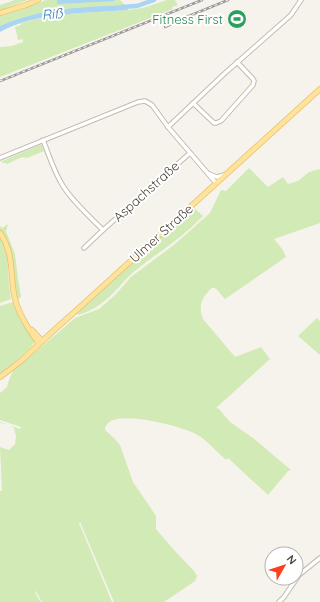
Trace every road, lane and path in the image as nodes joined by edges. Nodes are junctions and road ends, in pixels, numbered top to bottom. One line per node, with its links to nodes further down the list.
1 (38, 0): 3 (main road)
2 (300, 1): 4 (street)
3 (0, 13)
4 (237, 62): 6 (street); 6 (street)
5 (320, 89): 12 (main road, Ulmer Straße)
6 (193, 103): 7 (street)
7 (168, 127): 8 (street); 9 (street)
8 (43, 140): 10 (street); 14 (street, Aspachstraße)
9 (190, 153): 11 (street); 14 (street, Aspachstraße)
10 (0, 158)
11 (208, 174): 12 (street); 13 (street)
12 (225, 174): 13 (main road, Ulmer Straße)
13 (216, 183): 19 (main road, Ulmer Straße)
14 (103, 230): 16 (street, Aspachstraße)
15 (0, 233): 17 (main road)
16 (84, 248)
17 (28, 327): 18 (main road); 20 (main road)
18 (35, 332): 19 (main road); 20 (main road)
19 (52, 332): 20 (main road, Ulmer Straße)
20 (40, 342): 21 (main road, Ulmer Straße)
21 (0, 377)
22 (320, 558): 23 (street)
23 (279, 602)

